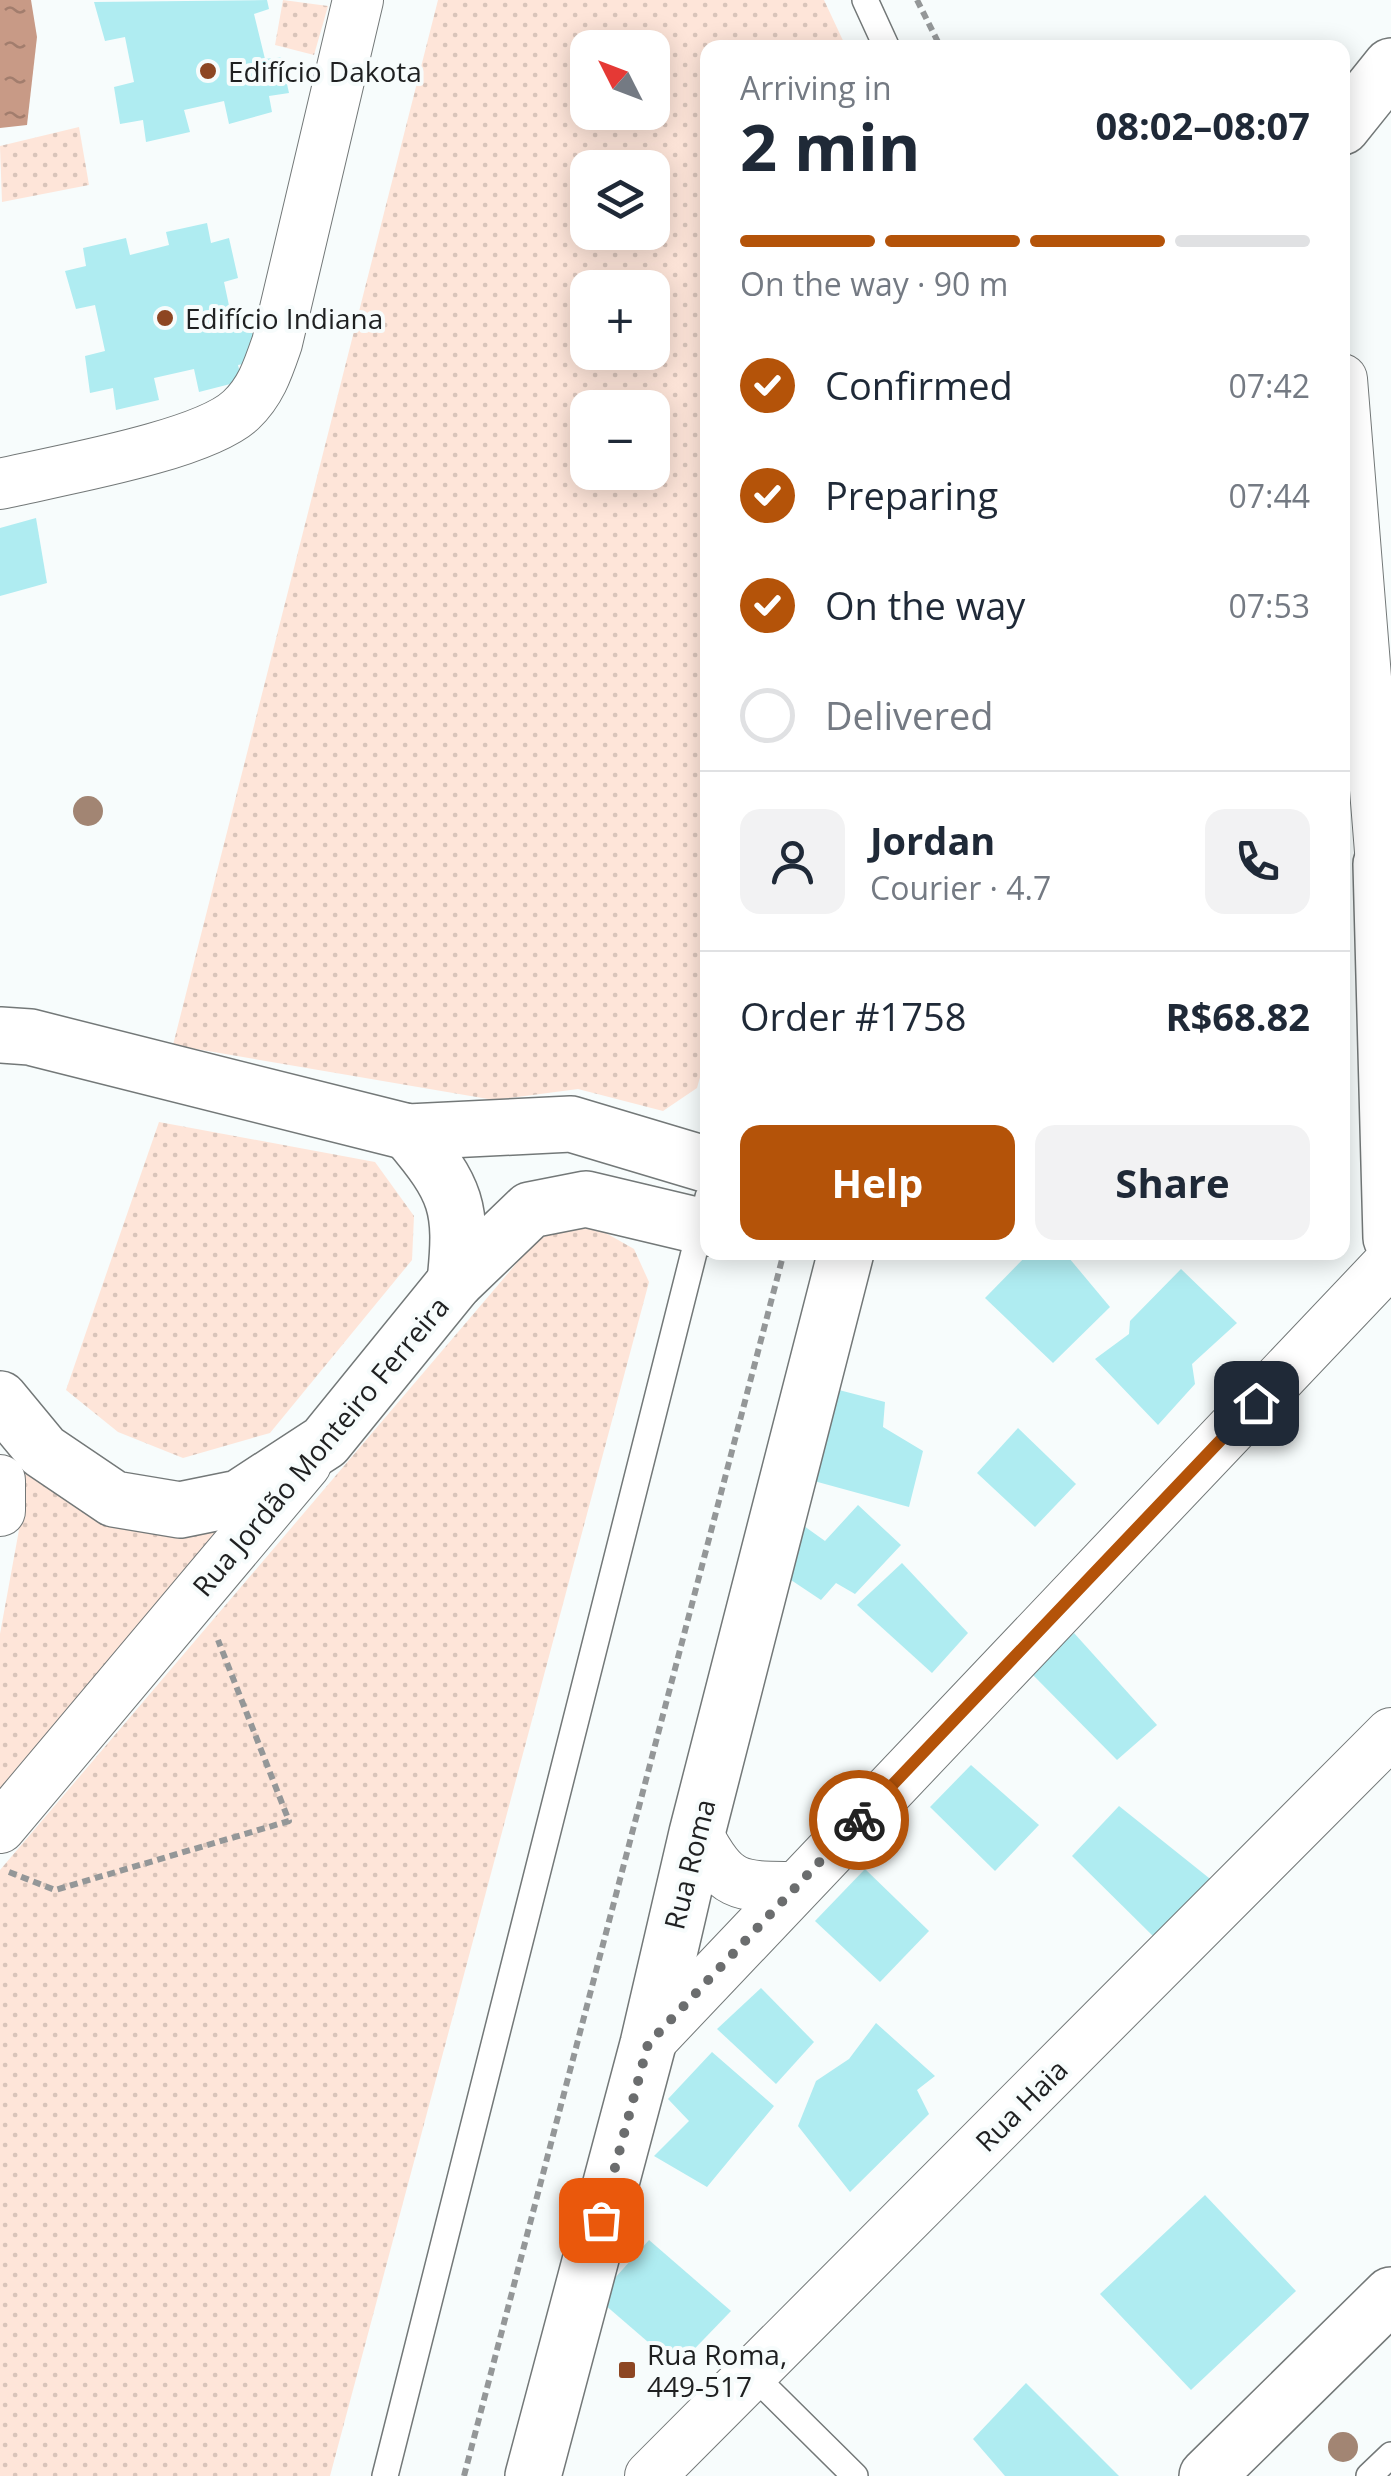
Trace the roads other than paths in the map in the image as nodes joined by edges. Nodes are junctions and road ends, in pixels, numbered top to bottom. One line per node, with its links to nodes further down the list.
1 (358, 0): 6 (street)
2 (866, 0): 3 (lane)
3 (884, 40)
4 (1391, 66): 5 (street)
5 (1350, 117)
6 (0, 484)
7 (1350, 574): 8 (street)
8 (1362, 865): 14 (street)
9 (0, 1035): 10 (street)
10 (408, 1132): 11 (street); 17 (street)
11 (700, 1163)
12 (700, 1217): 17 (street, Rua Jordão Monteiro Ferreira)
13 (700, 1238): 28 (lane)
14 (1391, 1238)
15 (843, 1260): 22 (street, Rua Roma)
16 (1391, 1261): 23 (street)
17 (456, 1282): 19 (street, Rua Jordão Monteiro Ferreira)
18 (0, 1399): 19 (street)
19 (324, 1442): 21 (street, Rua Jordão Monteiro Ferreira)
20 (1391, 1734): 26 (street, Rua Haia)
21 (0, 1828)
22 (697, 1832): 23 (street); 24 (street, Rua Roma)
23 (796, 1886): 24 (street)
24 (648, 2044): 29 (street, Rua Roma)
25 (1391, 2296): 32 (street)
26 (752, 2374): 30 (street, Rua Haia); 31 (lane)
27 (1391, 2455): 33 (lane)
28 (385, 2476)
29 (533, 2476)
30 (650, 2476)
31 (855, 2476)
32 (1207, 2476)
33 (1369, 2476)

